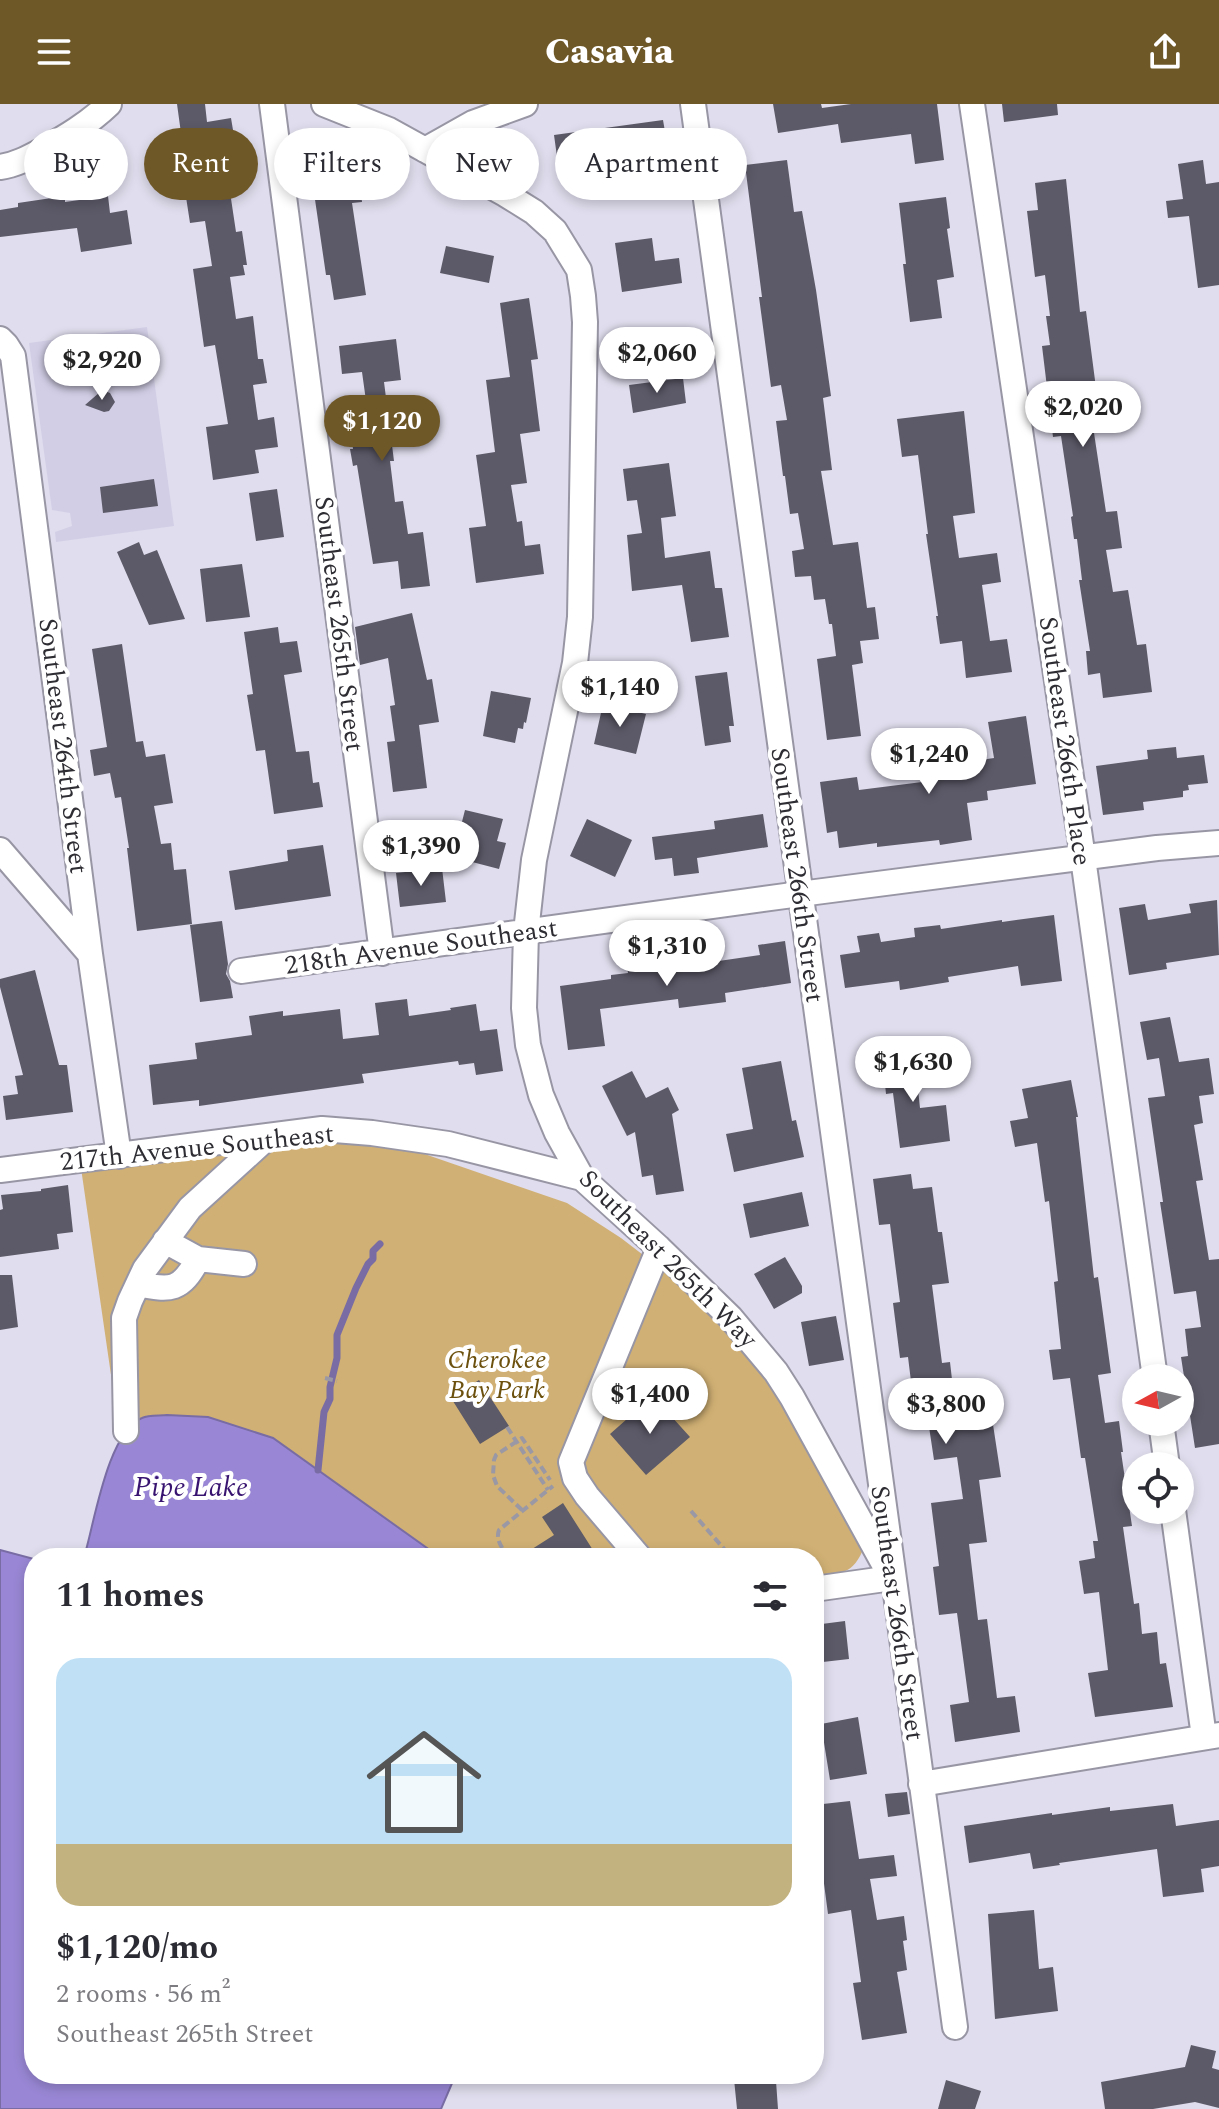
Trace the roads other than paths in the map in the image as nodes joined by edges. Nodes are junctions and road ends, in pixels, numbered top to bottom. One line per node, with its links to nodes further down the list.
1 (109, 104): 9 (street)
2 (272, 104): 16 (street, Southeast 265th Street)
3 (324, 104): 8 (street, Southeast 265th Way)
4 (474, 104): 8 (street)
5 (525, 104): 8 (street)
6 (693, 104): 14 (street, Southeast 266th Street)
7 (972, 104): 13 (street, Southeast 266th Place)
8 (425, 150): 15 (street, Southeast 265th Way)
9 (0, 167)
10 (0, 339): 17 (street, Southeast 264th Street)
11 (1219, 843): 13 (street, 218th Avenue Southeast)
12 (0, 850): 17 (street)
13 (1083, 858): 14 (street, 218th Avenue Southeast); 28 (street, Southeast 266th Place)
14 (800, 894): 15 (street, 218th Avenue Southeast); 32 (street, Southeast 266th Street)
15 (526, 932): 16 (street, 218th Avenue Southeast); 22 (street, Southeast 265th Way)
16 (382, 953): 18 (street, 218th Avenue Southeast)
17 (90, 954): 20 (street, Southeast 264th Street)
18 (241, 971)
19 (269, 1136): 20 (street, 217th Avenue Southeast); 22 (street, 217th Avenue Southeast); 23 (street)
20 (119, 1156): 21 (street, 217th Avenue Southeast)
21 (0, 1170)
22 (582, 1178): 24 (street, Southeast 265th Way)
23 (165, 1241): 25 (street); 27 (street)
24 (659, 1248): 31 (street); 32 (street, Southeast 265th Way)
25 (198, 1259): 26 (street); 27 (street)
26 (244, 1264)
27 (138, 1284): 29 (street)
28 (1153, 1364)
29 (126, 1431)
30 (1175, 1524): 34 (street)
31 (631, 1548)
32 (892, 1578): 33 (street); 35 (street, Southeast 266th Street)
33 (824, 1588)
34 (1212, 1736): 35 (street)
35 (921, 1784): 36 (street, Southeast 266th Street)
36 (955, 2027)

